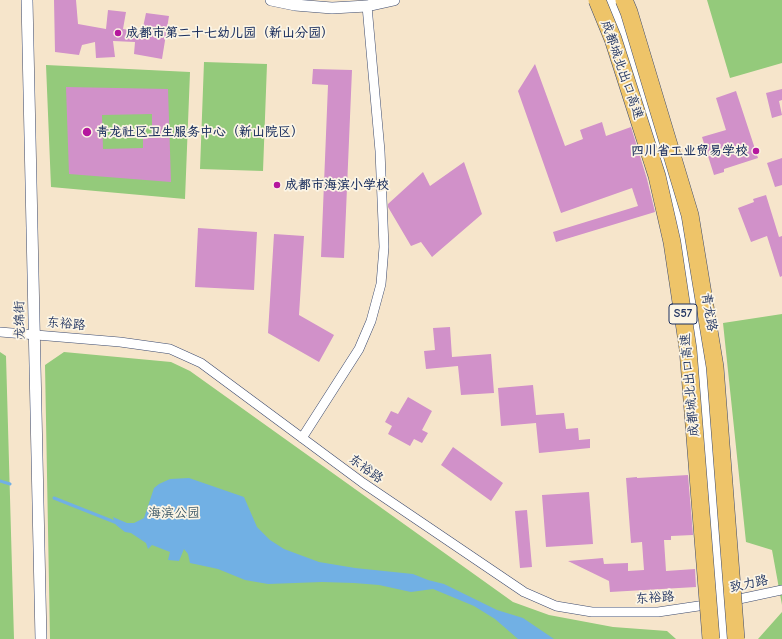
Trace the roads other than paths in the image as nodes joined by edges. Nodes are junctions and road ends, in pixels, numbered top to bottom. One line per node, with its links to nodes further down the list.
1 (27, 0): 9 (street, 龙绵街)
2 (270, 0): 7 (street)
3 (394, 0): 7 (street)
4 (597, 0): 14 (highway, 成都城北出口高速 / S57, bridge)
5 (611, 0): 12 (street, 青龙路)
6 (624, 0): 16 (highway, 成都城北出口高速 / S57, bridge)
7 (367, 6): 10 (street)
8 (0, 332): 9 (street, 东裕路)
9 (34, 334): 10 (street, 东裕路); 13 (street, 龙绵街)
10 (302, 438): 12 (street, 东裕路)
11 (782, 590): 12 (street, 致力路)
12 (721, 603): 15 (street, 青龙路)
13 (41, 639)
14 (711, 639)
15 (723, 639)
16 (736, 639)

